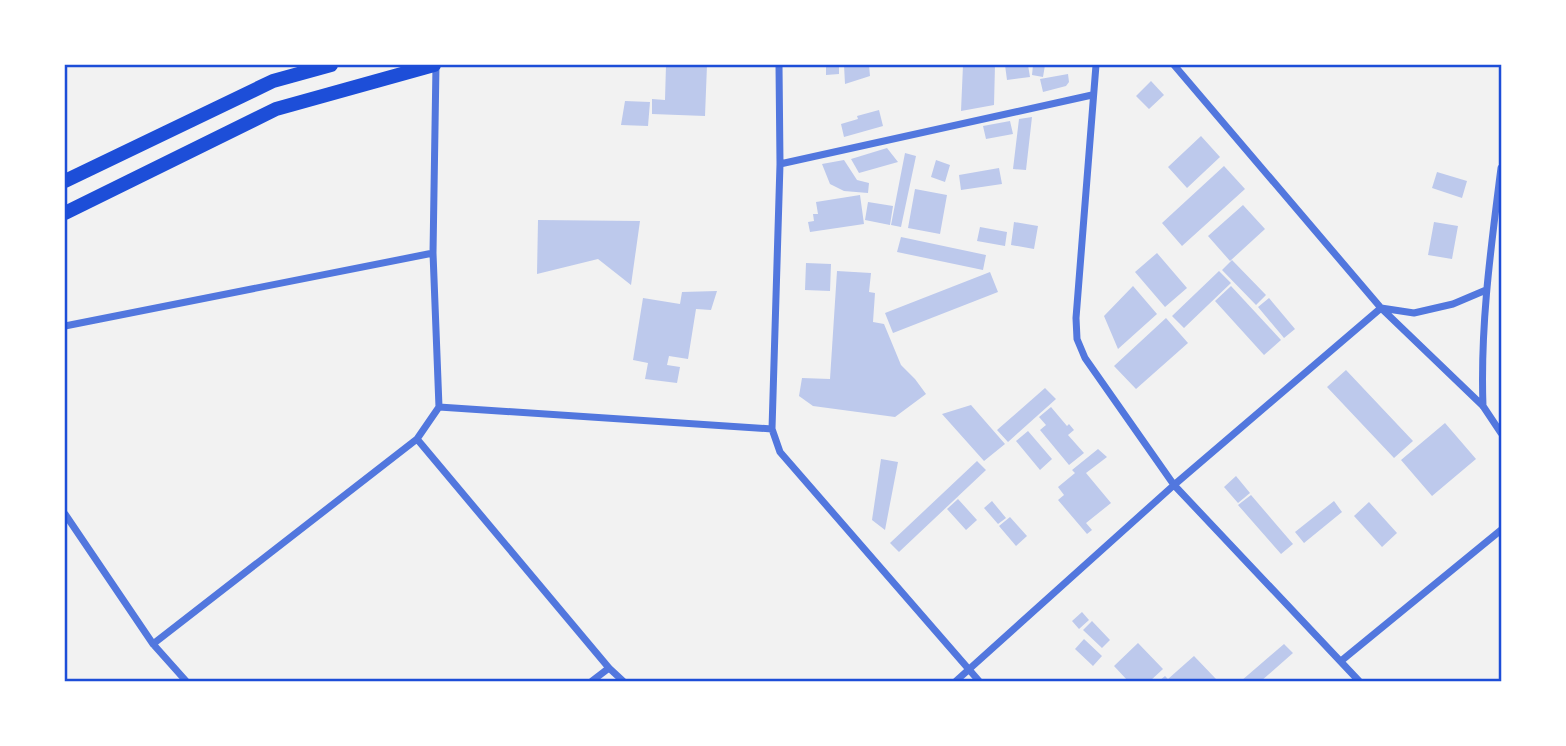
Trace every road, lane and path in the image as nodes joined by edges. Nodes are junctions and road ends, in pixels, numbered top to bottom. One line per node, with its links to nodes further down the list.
1 (331, 65): 9 (main road)
2 (435, 65): 10 (main road); 11 (street)
3 (779, 65): 7 (street)
4 (1096, 65): 6 (street)
5 (1174, 65): 13 (street)
6 (1092, 94): 7 (street); 20 (street)
7 (780, 164): 17 (street)
8 (1501, 168): 12 (street)
9 (65, 181)
10 (65, 213)
11 (433, 253): 14 (street); 16 (street)
12 (1486, 289): 13 (street); 15 (street)
13 (1381, 308): 15 (street); 20 (street)
14 (65, 326)
15 (1483, 406): 18 (street)
16 (439, 407): 17 (street); 19 (street)
17 (772, 429): 26 (street)
18 (1501, 433)
19 (417, 439): 23 (street); 25 (street)
20 (1174, 485): 24 (street); 26 (street)
21 (65, 514): 23 (street)
22 (1501, 530): 24 (street)
23 (153, 644): 27 (street)
24 (1341, 661): 32 (street)
25 (609, 668): 28 (street); 29 (street)
26 (969, 671): 30 (street); 31 (street)
27 (186, 681)
28 (592, 681)
29 (623, 681)
30 (956, 681)
31 (979, 681)
32 (1359, 681)

